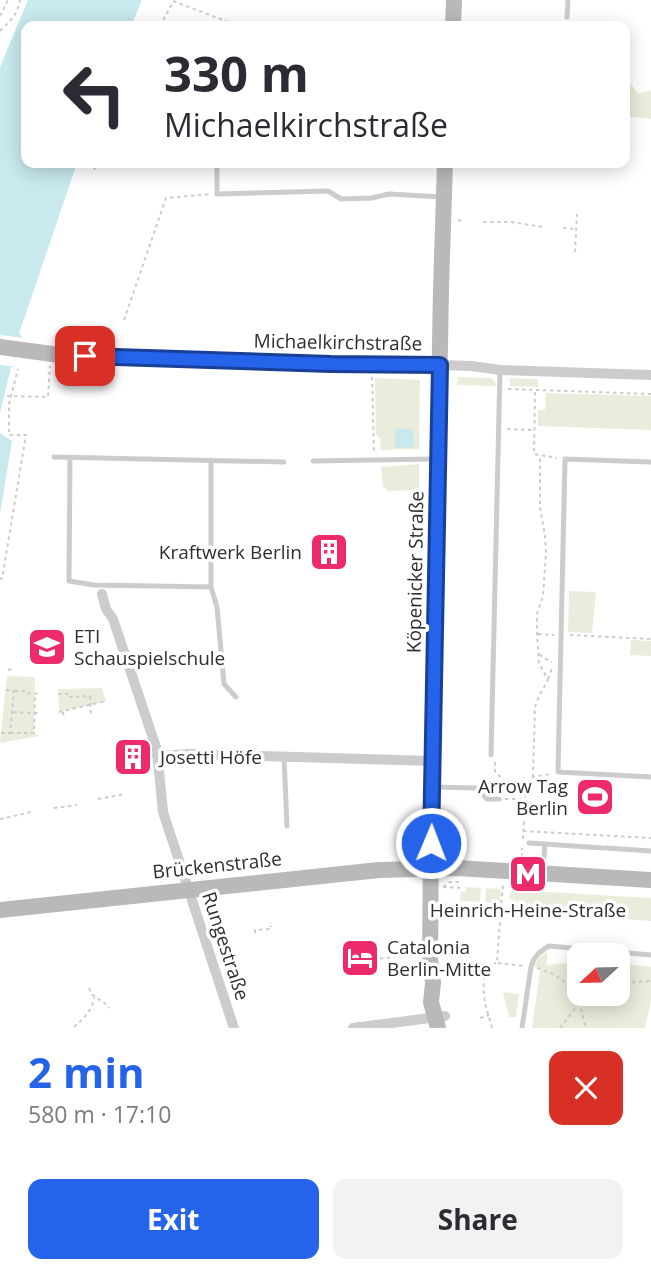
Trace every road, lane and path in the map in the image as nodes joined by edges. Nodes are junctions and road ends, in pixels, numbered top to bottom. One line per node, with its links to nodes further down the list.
1 (8, 0): 6 (path)
2 (20, 0): 11 (path)
3 (173, 0): 8 (path); 9 (path)
4 (454, 0): 10 (main road)
5 (568, 0): 7 (lane)
6 (0, 16)
7 (568, 17)
8 (162, 21)
9 (226, 21)
10 (453, 21)
11 (0, 31)
12 (217, 168): 14 (lane)
13 (446, 168): 15 (main road, Köpenicker Straße)
14 (217, 194): 15 (lane); 24 (path)
15 (444, 197): 26 (main road, Köpenicker Straße)
16 (577, 214): 22 (path)
17 (458, 220): 18 (path)
18 (463, 220)
19 (483, 222): 20 (path)
20 (543, 227)
21 (562, 228): 22 (path)
22 (577, 229): 23 (path)
23 (575, 252)
24 (124, 320)
25 (0, 347): 26 (main road, Michaelkirchstraße)
26 (440, 365): 29 (street, Michaelkirchstraße); 44 (main road, Köpenicker Straße)
27 (50, 366): 33 (path)
28 (18, 369): 38 (path)
29 (500, 370): 30 (street, Michaelkirchstraße); 34 (lane)
30 (651, 375)
31 (372, 376): 47 (path)
32 (44, 377): 33 (path)
33 (49, 377): 38 (path)
34 (500, 389): 35 (path); 39 (lane)
35 (535, 390): 36 (path); 40 (path)
36 (651, 394)
37 (7, 396): 38 (path)
38 (12, 396): 51 (path)
39 (499, 429): 40 (path); 78 (lane)
40 (534, 430): 41 (path)
41 (540, 455): 45 (path); 54 (path)
42 (54, 457): 43 (lane)
43 (70, 457): 46 (lane); 53 (lane)
44 (438, 459): 47 (lane); 81 (main road, Köpenicker Straße)
45 (565, 459): 50 (lane); 55 (lane)
46 (211, 460): 48 (lane); 52 (lane)
47 (374, 460): 49 (lane)
48 (285, 461)
49 (313, 461)
50 (651, 462)
51 (0, 578)
52 (211, 587): 53 (lane); 66 (lane)
53 (102, 590): 79 (street, Rungestraße)
54 (537, 634): 55 (path); 57 (path)
55 (561, 635): 56 (path); 82 (lane)
56 (651, 639)
57 (539, 653): 60 (path); 60 (path)
58 (13, 669): 59 (path)
59 (8, 670)
60 (548, 680): 83 (path)
61 (6, 690): 62 (path)
62 (14, 691): 63 (path); 70 (path)
63 (35, 694): 64 (path); 72 (path)
64 (40, 694)
65 (58, 694): 68 (path)
66 (236, 697)
67 (106, 701): 68 (path)
68 (90, 705): 69 (path); 74 (path)
69 (63, 711): 71 (path); 75 (path)
70 (12, 712): 72 (path); 77 (path)
71 (59, 712)
72 (34, 713): 73 (path); 77 (path)
73 (40, 713)
74 (91, 714)
75 (64, 719)
76 (1, 733): 77 (path)
77 (10, 733)
78 (491, 755): 86 (path)
79 (157, 756): 80 (street); 112 (street, Rungestraße)
80 (284, 757): 81 (street); 95 (lane)
81 (432, 761): 85 (main road, Köpenicker Straße)
82 (558, 772): 83 (path); 84 (lane)
83 (533, 777): 86 (path)
84 (651, 777)
85 (432, 786): 89 (lane); 104 (main road, Köpenicker Straße)
86 (526, 791): 90 (path)
87 (125, 794): 88 (path)
88 (98, 799)
89 (499, 799): 90 (path)
90 (525, 799): 96 (path)
91 (77, 805): 92 (path)
92 (54, 808)
93 (31, 812): 94 (path)
94 (0, 819)
95 (287, 826)
96 (523, 831): 97 (path); 103 (path)
97 (651, 838)
98 (409, 841): 101 (path)
99 (529, 843): 100 (lane)
100 (545, 844): 102 (lane); 106 (lane)
101 (414, 846)
102 (651, 851)
103 (522, 857)
104 (430, 868): 105 (main road); 112 (main road, Brückenstraße); 135 (main road, Köpenicker Straße)
105 (504, 871): 106 (main road); 114 (path)
106 (543, 873): 107 (main road)
107 (651, 880)
108 (462, 882): 109 (path)
109 (442, 887)
110 (453, 888): 111 (path)
111 (463, 888)
112 (189, 890): 115 (main road, Brückenstraße); 137 (street, Rungestraße)
113 (442, 904): 114 (path)
114 (501, 908): 123 (path)
115 (3, 911)
116 (271, 926): 117 (path)
117 (255, 933)
118 (567, 947): 124 (lane)
119 (630, 953): 120 (lane)
120 (651, 955)
121 (396, 957): 122 (path)
122 (361, 961): 122 (path)
123 (497, 962): 124 (path); 133 (path)
124 (531, 967): 126 (path); 140 (lane)
125 (651, 981): 127 (path)
126 (567, 984)
127 (630, 984)
128 (89, 988): 129 (path)
129 (94, 998): 132 (path); 136 (path)
130 (576, 1006): 141 (path)
131 (580, 1006): 142 (path)
132 (109, 1008)
133 (489, 1015): 134 (path); 139 (path)
134 (480, 1018)
135 (441, 1022): 138 (street)
136 (74, 1027)
137 (234, 1028)
138 (353, 1028)
139 (492, 1028)
140 (522, 1028)
141 (560, 1028)
142 (586, 1028)

